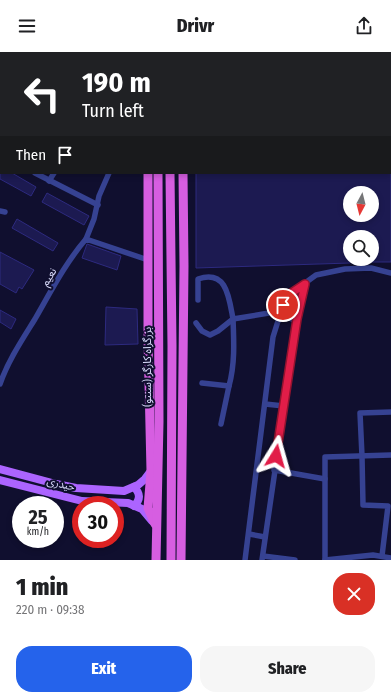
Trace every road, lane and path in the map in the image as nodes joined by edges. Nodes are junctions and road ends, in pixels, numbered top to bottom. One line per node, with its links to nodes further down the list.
1 (37, 174): 8 (street)
2 (53, 174): 8 (street)
3 (109, 174): 9 (street, نعیم)
4 (148, 174): 11 (highway)
5 (158, 174): 36 (highway, بزرگراه کارگر (سنتو))
6 (170, 174): 44 (highway)
7 (183, 174): 45 (highway)
8 (49, 181): 9 (street)
9 (98, 205): 10 (street, نعیم)
10 (86, 239): 11 (street); 21 (street, نعیم)
11 (148, 260): 31 (highway)
12 (391, 273): 13 (street)
13 (305, 284): 15 (street); 18 (street)
14 (198, 300): 16 (street)
15 (281, 311): 16 (street); 17 (street)
16 (233, 319): 19 (street); 22 (street)
17 (279, 320): 18 (street); 23 (street)
18 (296, 322): 24 (street)
19 (196, 323)
20 (202, 383): 22 (street)
21 (0, 384)
22 (229, 386): 26 (street)
23 (265, 404): 24 (street); 37 (street)
24 (284, 406): 30 (street)
25 (391, 412): 28 (street)
26 (221, 424)
27 (391, 455): 28 (street)
28 (362, 456): 32 (street); 39 (street)
29 (0, 470): 34 (main road, حیدری)
30 (274, 470): 32 (street); 38 (street)
31 (150, 471): 34 (main road); 36 (highway)
32 (325, 479): 48 (street)
33 (0, 480): 35 (main road, حیدری)
34 (134, 487): 35 (main road)
35 (134, 506): 36 (main road, حیدری)
36 (156, 527): 43 (highway, بزرگراه کارگر (سنتو))
37 (249, 534): 38 (street); 46 (street)
38 (265, 536): 40 (street)
39 (382, 556): 41 (street); 42 (street)
40 (262, 558): 47 (street)
41 (364, 558): 48 (street)
42 (391, 558)
43 (156, 560)
44 (171, 560)
45 (181, 560)
46 (245, 560)
47 (295, 560)
48 (325, 560)

